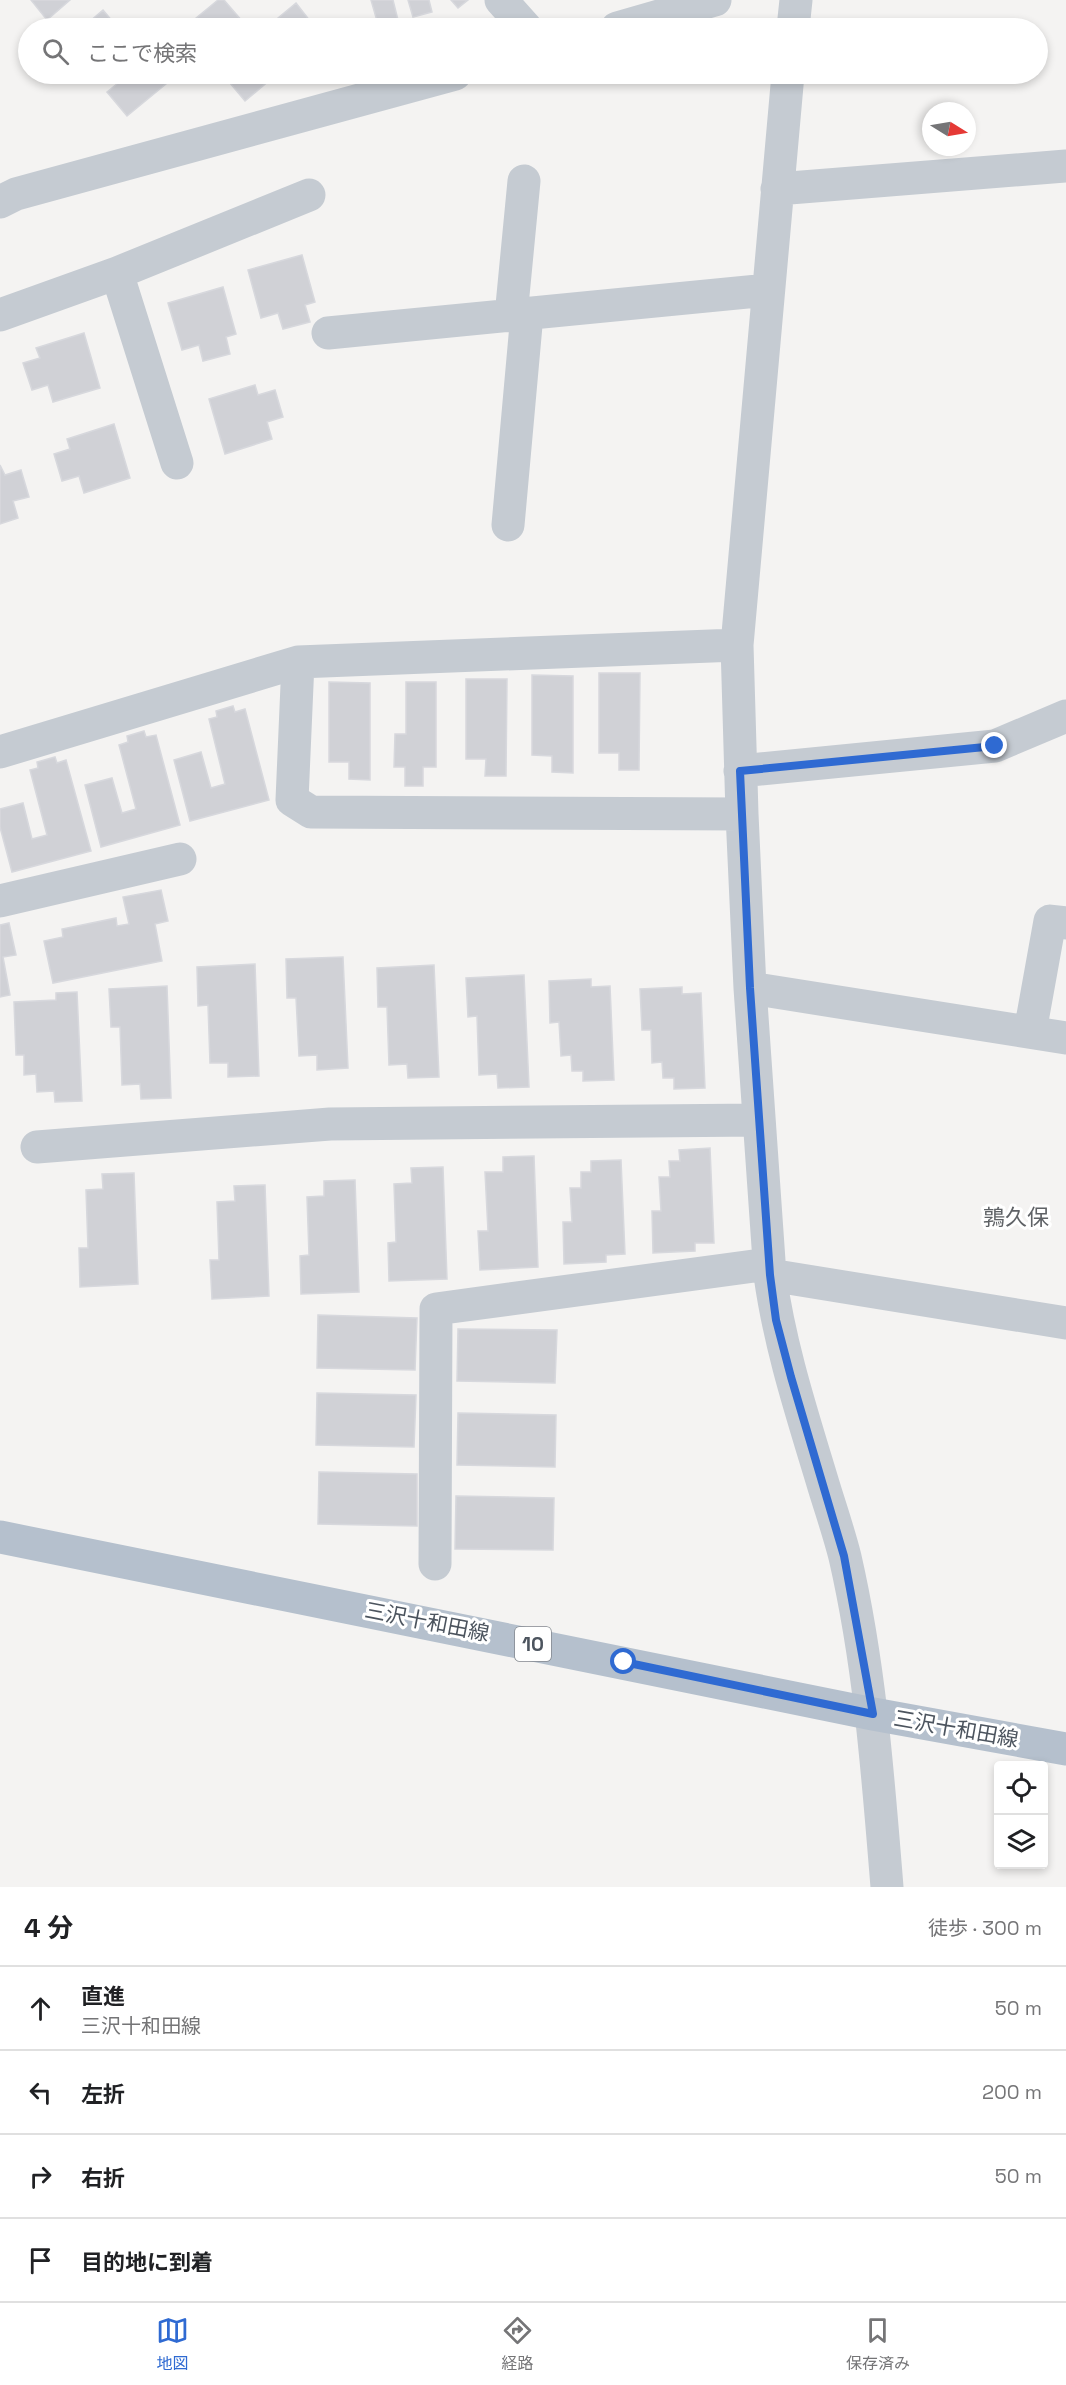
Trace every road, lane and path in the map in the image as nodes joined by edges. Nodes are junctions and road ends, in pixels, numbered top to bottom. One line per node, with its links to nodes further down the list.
1 (501, 0): 4 (street)
2 (715, 0): 5 (street)
3 (796, 0): 6 (street)
4 (517, 18)
5 (651, 18)
6 (794, 18)
7 (416, 84): 12 (street)
8 (787, 84): 11 (street)
9 (1066, 166): 11 (street)
10 (524, 181): 17 (street)
11 (777, 189): 15 (street)
12 (5, 190)
13 (309, 195): 14 (street)
14 (117, 273): 16 (street); 19 (street)
15 (768, 290): 17 (street); 21 (street)
16 (0, 315)
17 (519, 315): 18 (street); 20 (street)
18 (328, 333)
19 (177, 463)
20 (508, 525)
21 (737, 645): 22 (street); 25 (street)
22 (298, 662): 24 (street); 26 (street)
23 (1066, 716): 25 (street)
24 (0, 752)
25 (740, 771): 26 (street)
26 (742, 814): 30 (street)
27 (180, 859): 28 (street)
28 (0, 901)
29 (1066, 923): 31 (street)
30 (750, 988): 31 (street); 33 (street)
31 (1030, 1032): 32 (street)
32 (1066, 1038)
33 (759, 1120): 34 (street); 35 (street)
34 (37, 1147)
35 (770, 1270): 36 (street); 38 (street); 39 (street)
36 (1066, 1323)
37 (0, 1537): 39 (main road, 三沢十和田線 / 10)
38 (435, 1564)
39 (873, 1714): 40 (main road, 三沢十和田線 / 10); 41 (street)
40 (1066, 1749)
41 (886, 1887)

